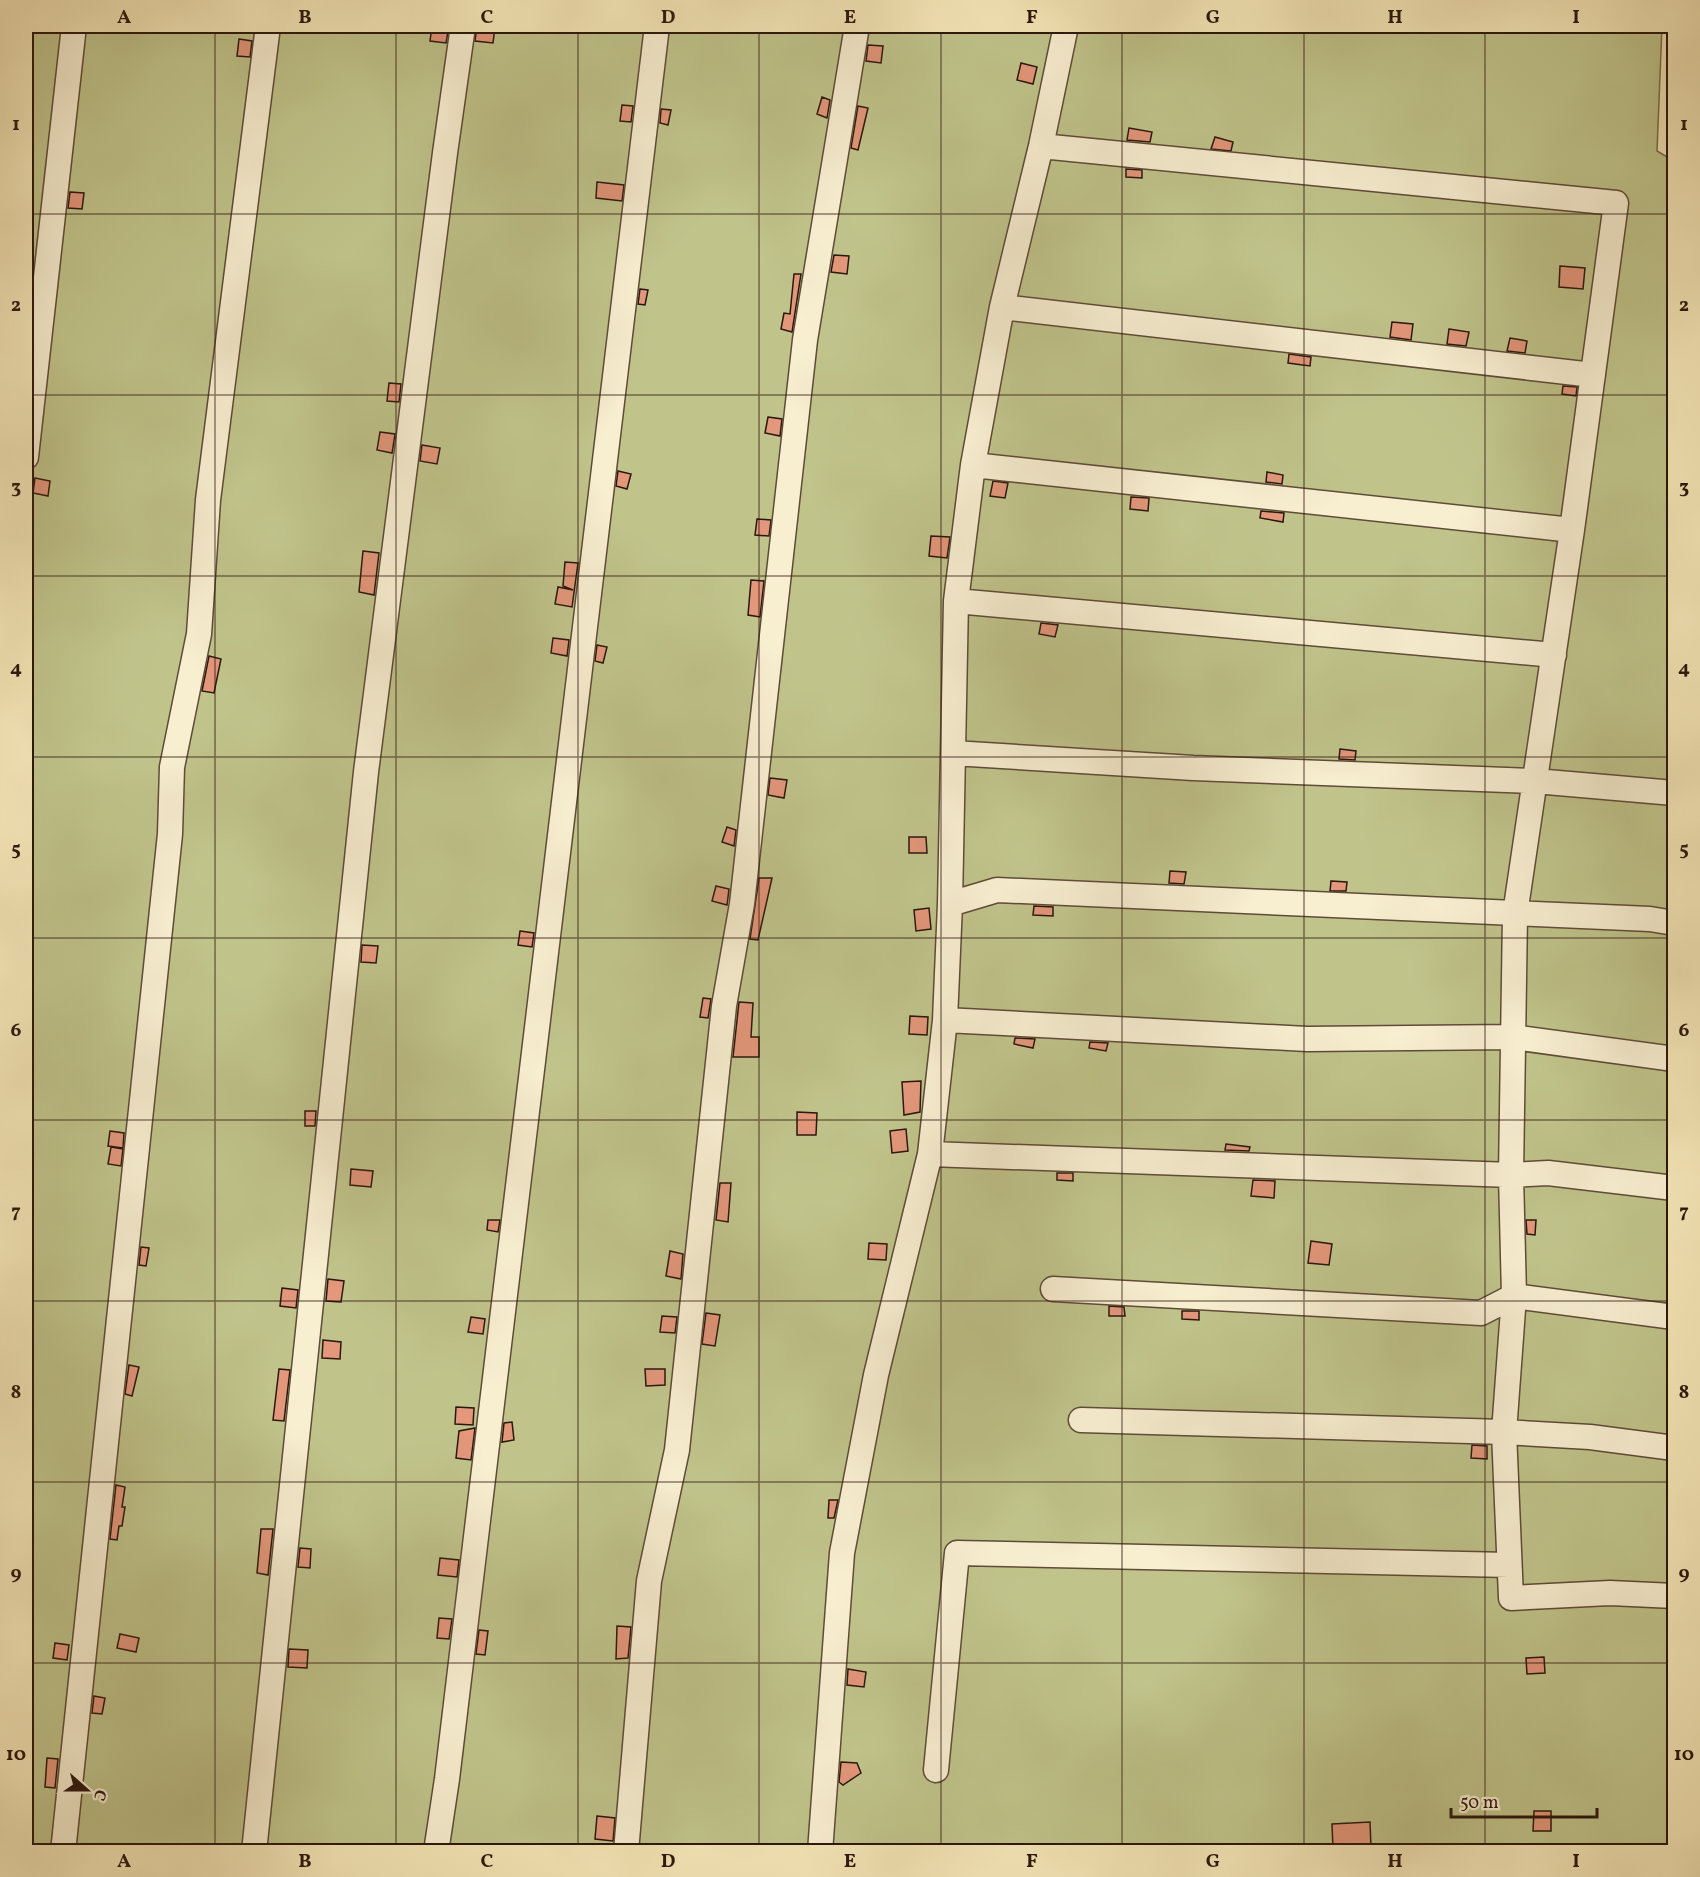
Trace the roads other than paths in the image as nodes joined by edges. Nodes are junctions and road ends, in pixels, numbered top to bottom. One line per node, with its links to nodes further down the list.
1 (74, 26): 10 (lane)
2 (268, 26): 36 (lane)
3 (463, 26): 37 (lane)
4 (657, 26): 38 (lane)
5 (858, 26): 39 (lane)
6 (1066, 26): 7 (lane)
7 (1041, 146): 8 (lane); 9 (lane)
8 (1002, 308): 9 (lane); 11 (lane)
9 (1593, 375): 12 (lane)
10 (26, 457)
11 (973, 465): 12 (lane); 13 (lane)
12 (1572, 530): 14 (lane)
13 (956, 601): 14 (lane); 15 (lane)
14 (1554, 655): 16 (lane)
15 (953, 753): 16 (lane); 18 (lane)
16 (1535, 781): 17 (lane); 19 (lane)
17 (1674, 793)
18 (950, 904): 19 (lane); 21 (lane)
19 (1515, 914): 20 (lane); 22 (lane)
20 (1674, 923)
21 (945, 1020): 22 (lane); 24 (lane)
22 (1513, 1037): 23 (lane); 25 (lane)
23 (1674, 1059)
24 (930, 1154): 25 (lane); 40 (lane)
25 (1511, 1175): 26 (lane); 28 (lane)
26 (1674, 1188)
27 (1053, 1289): 28 (lane)
28 (1514, 1296): 29 (lane); 31 (lane)
29 (1674, 1317)
30 (1081, 1420): 31 (lane)
31 (1504, 1432): 32 (lane); 33 (lane)
32 (1674, 1448)
33 (1509, 1565): 34 (lane); 35 (lane)
34 (1674, 1596)
35 (936, 1770)
36 (63, 1851)
37 (254, 1851)
38 (436, 1851)
39 (626, 1851)
40 (820, 1851)

